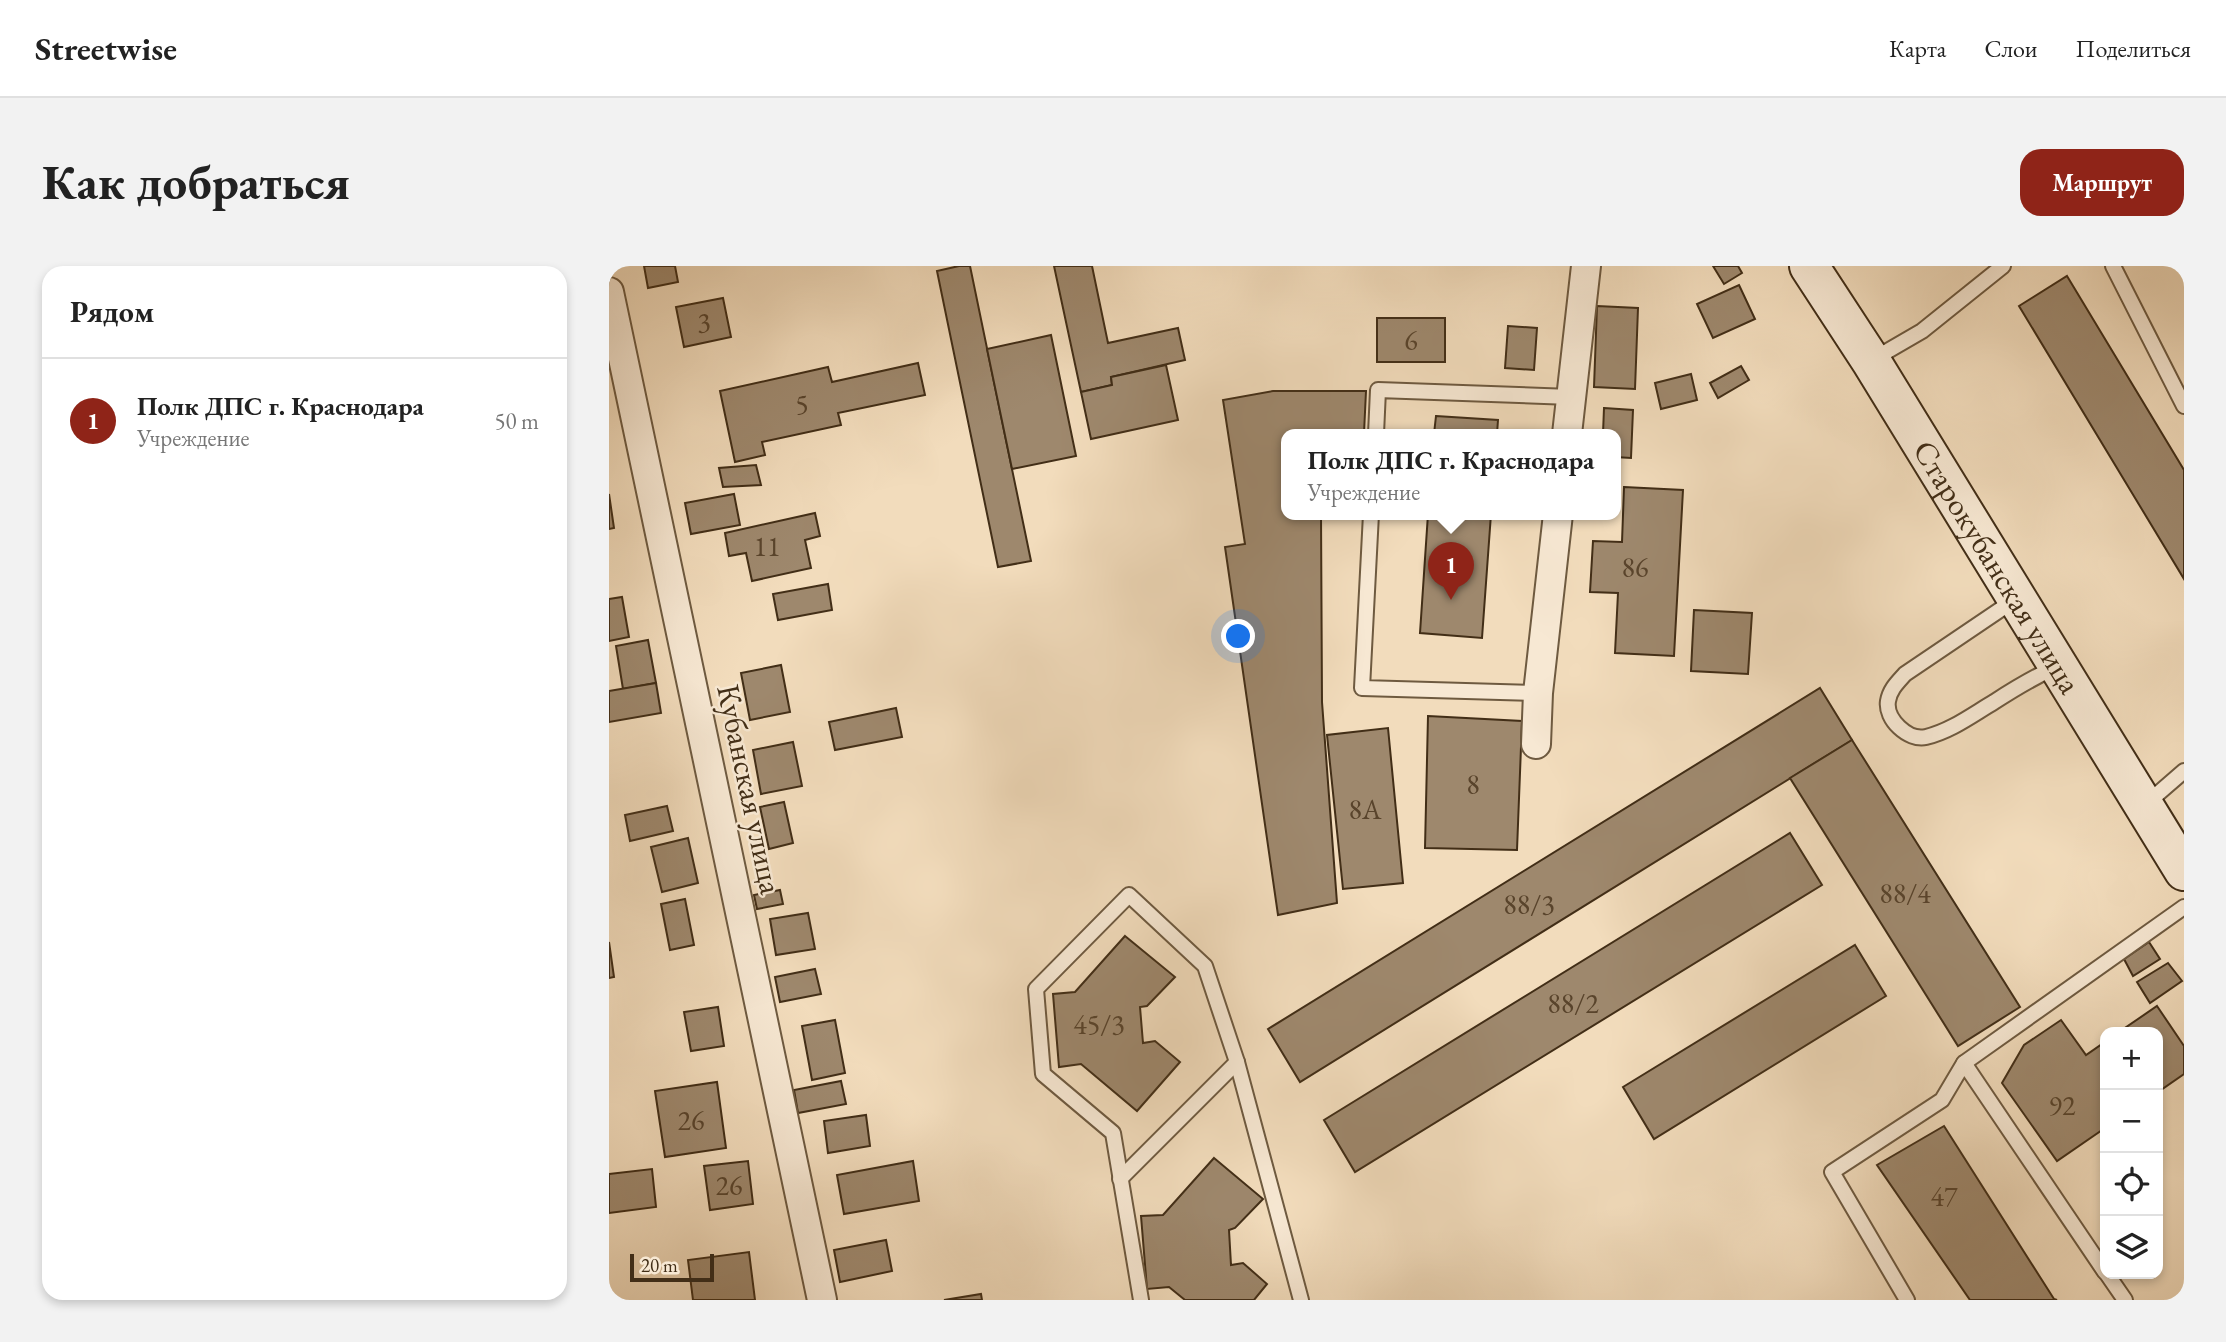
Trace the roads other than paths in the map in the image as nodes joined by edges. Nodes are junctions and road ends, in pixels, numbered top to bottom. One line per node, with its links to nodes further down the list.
1 (1586, 266): 7 (street)
2 (1809, 266): 6 (street, Старокубанская улица)
3 (2003, 266): 6 (lane)
4 (2113, 266): 8 (lane)
5 (609, 292): 26 (street, Кубанская улица)
6 (1871, 361): 13 (street, Старокубанская улица)
7 (1571, 397): 9 (lane); 10 (street)
8 (2184, 405)
9 (1375, 429)
10 (1568, 429)
11 (1371, 520): 15 (lane)
12 (1557, 520): 15 (street)
13 (2018, 599): 14 (street, Старокубанская улица); 14 (lane)
14 (2059, 666): 18 (street, Старокубанская улица)
15 (1538, 693): 16 (street)
16 (1536, 744)
17 (2184, 771): 18 (lane)
18 (2145, 805): 19 (street, Старокубанская улица)
19 (2184, 871)
20 (2184, 907): 22 (lane)
21 (1237, 1062): 23 (lane); 23 (lane); 28 (lane)
22 (1964, 1063): 24 (lane); 29 (lane)
23 (1120, 1179): 27 (lane)
24 (2100, 1264)
25 (2110, 1279): 30 (lane)
26 (822, 1300)
27 (1141, 1300)
28 (1301, 1300)
29 (1907, 1300)
30 (2125, 1300)

